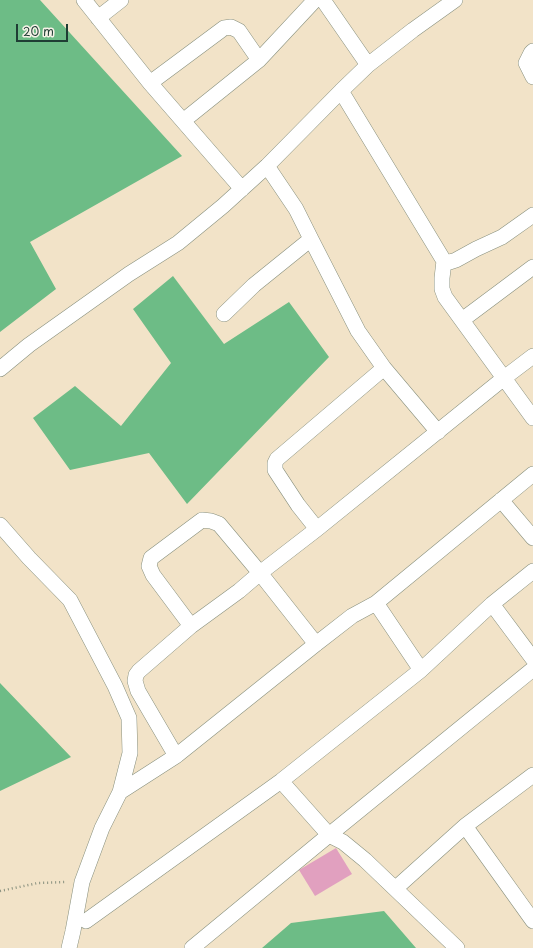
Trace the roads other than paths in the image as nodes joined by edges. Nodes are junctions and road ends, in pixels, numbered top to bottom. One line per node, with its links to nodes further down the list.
1 (84, 0): 6 (street)
2 (121, 0): 6 (street)
3 (315, 0): 8 (street)
4 (322, 0): 9 (street)
5 (455, 0): 9 (street)
6 (98, 18): 11 (street)
7 (533, 51): 10 (street)
8 (259, 60): 11 (street); 13 (street)
9 (368, 65): 12 (street)
10 (533, 77)
11 (150, 84): 13 (street)
12 (341, 91): 14 (street); 18 (street)
13 (183, 121): 15 (street)
14 (267, 166): 15 (street); 17 (street)
15 (242, 189): 24 (street)
16 (533, 215): 18 (street)
17 (311, 239): 20 (street); 23 (street)
18 (444, 261): 21 (street)
19 (533, 267): 21 (street)
20 (224, 314)
21 (462, 320): 25 (street)
22 (533, 356): 25 (street)
23 (384, 368): 27 (street); 31 (street)
24 (0, 369)
25 (504, 378): 26 (street); 27 (street)
26 (533, 418)
27 (438, 432): 31 (street)
28 (533, 474): 29 (street)
29 (501, 500): 32 (street); 35 (street)
30 (0, 525): 45 (street)
31 (317, 529): 34 (street)
32 (533, 538)
33 (533, 571): 36 (street)
34 (260, 573): 37 (street); 37 (street); 38 (street)
35 (376, 603): 38 (street); 41 (street)
36 (492, 604): 39 (street); 41 (street)
37 (191, 626): 42 (street)
38 (316, 644): 42 (street)
39 (533, 659)
40 (533, 669): 47 (street)
41 (421, 670): 43 (street)
42 (176, 756): 45 (street)
43 (281, 781): 47 (street); 49 (street)
44 (530, 783): 46 (street)
45 (120, 792): 51 (street)
46 (465, 826): 48 (street); 50 (street)
47 (329, 835): 48 (street); 52 (street)
48 (396, 888): 53 (street)
49 (86, 921)
50 (533, 921)
51 (69, 948)
52 (192, 948)
53 (457, 948)

